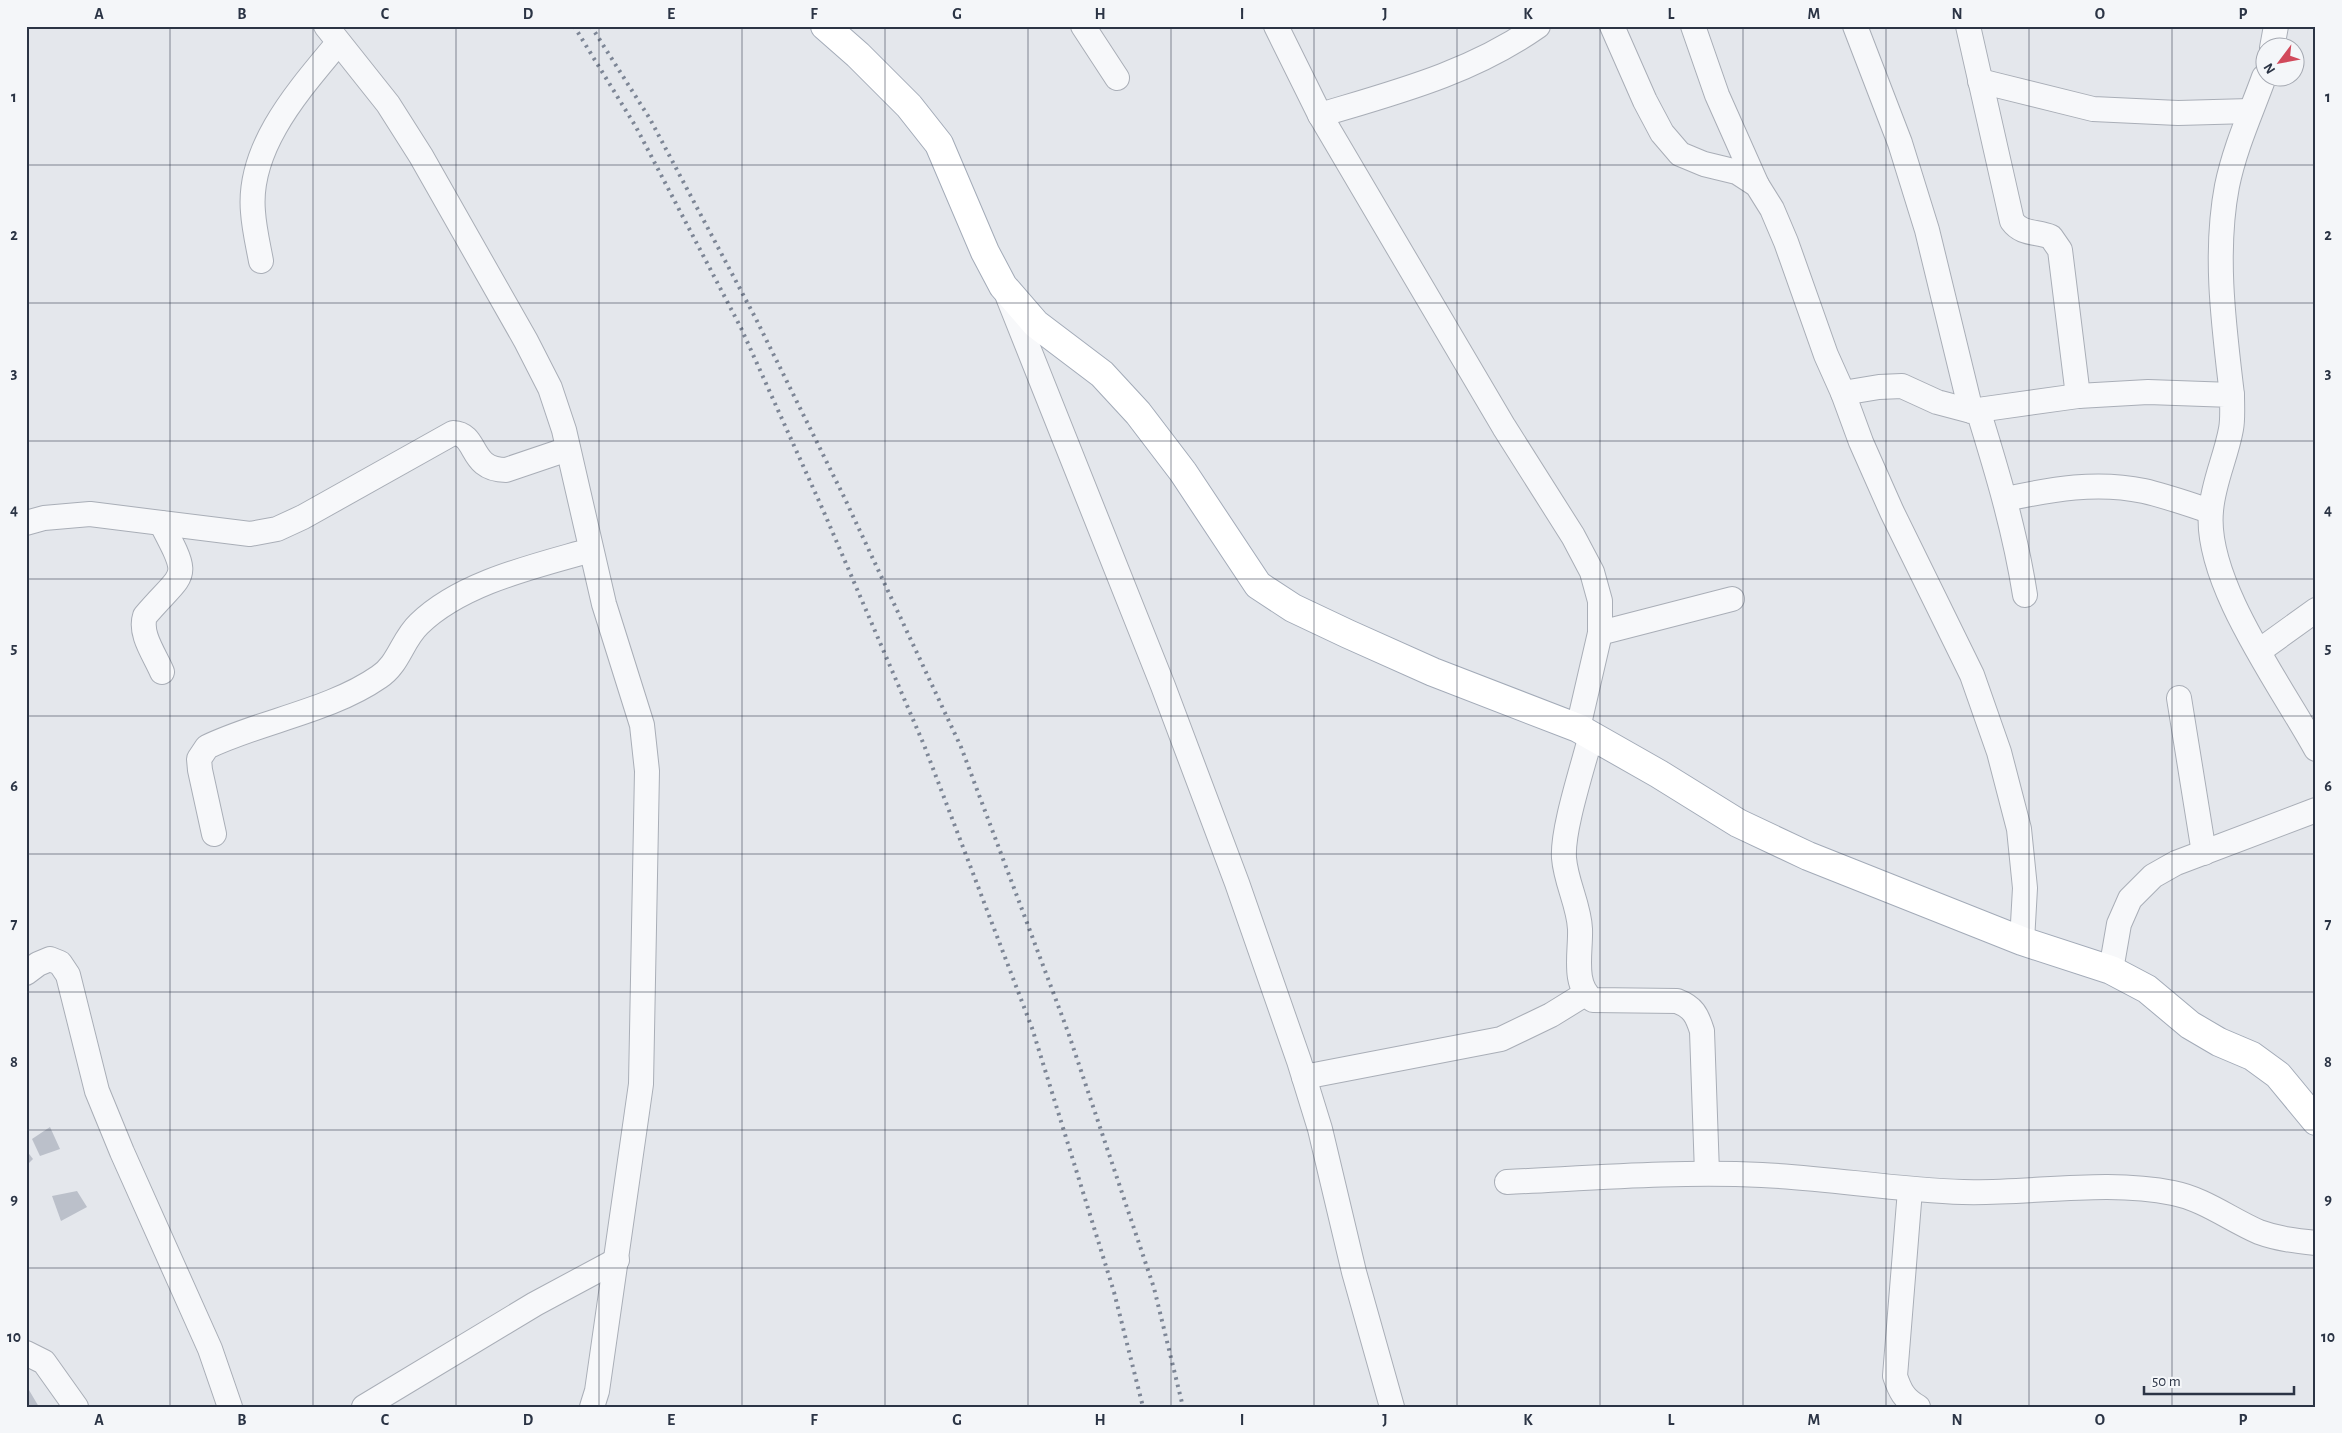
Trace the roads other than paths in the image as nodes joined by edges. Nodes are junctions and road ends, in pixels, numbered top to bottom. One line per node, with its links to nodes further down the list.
1 (825, 26): 17 (main road)
2 (1083, 26): 10 (street)
3 (1276, 26): 14 (street)
4 (1538, 26): 14 (street)
5 (1612, 26): 15 (street)
6 (1693, 26): 15 (street)
7 (1855, 26): 21 (street)
8 (1968, 26): 11 (street)
9 (332, 35): 16 (street); 22 (street)
10 (1118, 78)
11 (1980, 81): 13 (street); 20 (street)
12 (2260, 88): 13 (street)
13 (2250, 112): 19 (street)
14 (1320, 115): 31 (street)
15 (1757, 185): 18 (street)
16 (261, 261)
17 (1003, 286): 35 (main road); 44 (street)
18 (1844, 393): 21 (street); 40 (street)
19 (2232, 395): 20 (street); 24 (street)
20 (2078, 396): 21 (street)
21 (1974, 410): 23 (street)
22 (568, 449): 26 (street); 27 (street)
23 (2006, 499): 24 (street); 28 (street)
24 (2210, 511): 32 (street)
25 (26, 523): 26 (street)
26 (161, 523): 33 (street)
27 (591, 550): 38 (street); 50 (street)
28 (2025, 595)
29 (1732, 599): 31 (street)
30 (2316, 610): 32 (street)
31 (1600, 633): 35 (street)
32 (2259, 651): 36 (street)
33 (162, 672)
34 (2179, 698): 39 (street)
35 (1584, 732): 40 (main road); 43 (street)
36 (2316, 749)
37 (2316, 810): 39 (street)
38 (214, 834)
39 (2204, 853): 41 (street)
40 (2022, 941): 41 (main road)
41 (2111, 970): 45 (main road)
42 (26, 973): 54 (street)
43 (1585, 994): 44 (street); 46 (street)
44 (1304, 1077): 57 (street)
45 (2316, 1121)
46 (1707, 1173): 47 (street); 48 (street)
47 (1507, 1182)
48 (1910, 1190): 49 (street); 52 (street)
49 (2316, 1243)
50 (617, 1260): 55 (street); 56 (street)
51 (26, 1353): 53 (street)
52 (1899, 1398): 58 (street)
53 (76, 1407)
54 (230, 1407)
55 (364, 1407)
56 (592, 1407)
57 (1392, 1407)
58 (1918, 1407)

